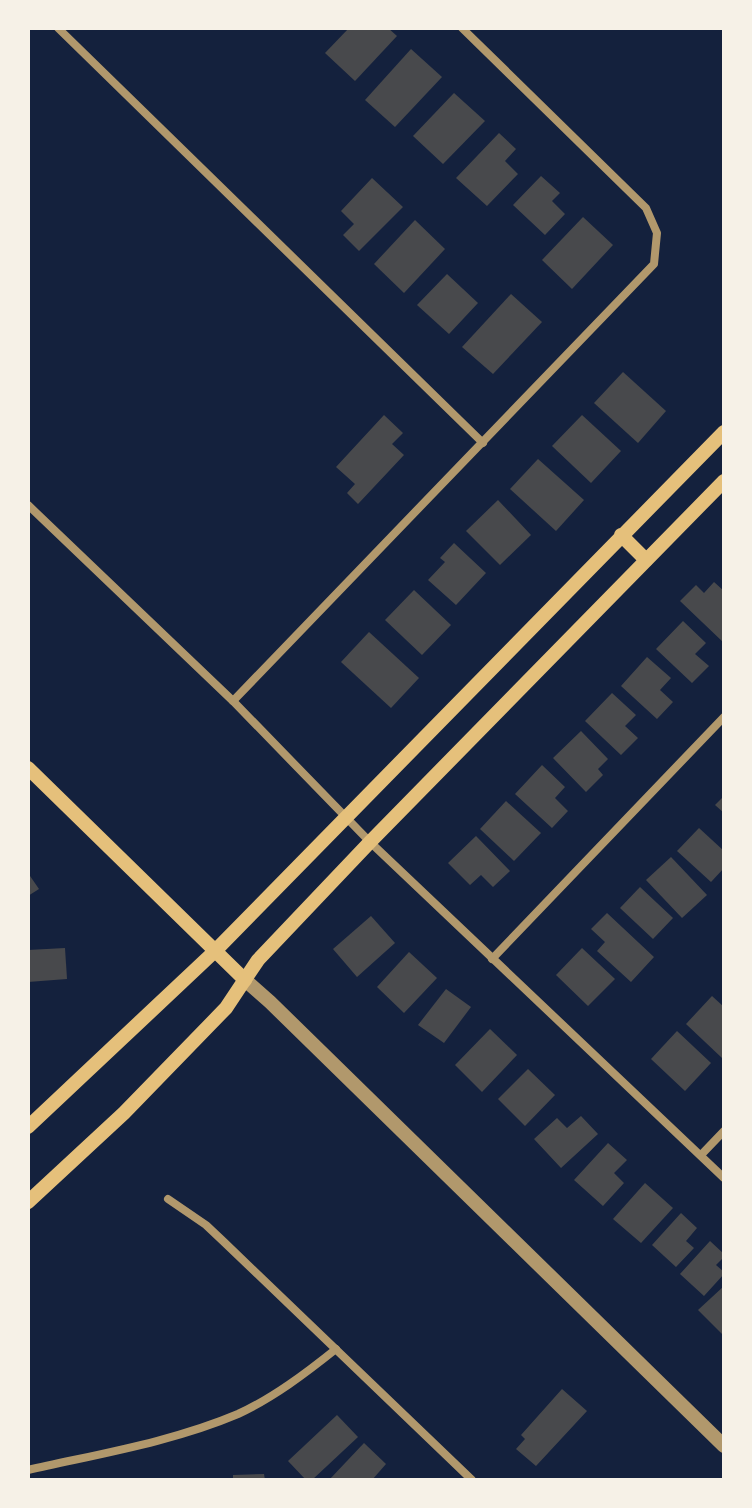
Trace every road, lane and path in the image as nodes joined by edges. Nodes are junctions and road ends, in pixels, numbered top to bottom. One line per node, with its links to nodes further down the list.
1 (58, 28): 4 (street)
2 (462, 28): 4 (street)
3 (724, 432): 7 (main road)
4 (483, 443): 9 (street)
5 (724, 481): 8 (main road)
6 (28, 505): 9 (street)
7 (621, 535): 8 (main road); 12 (main road)
8 (646, 560): 13 (main road)
9 (233, 701): 12 (street)
10 (724, 717): 15 (street)
11 (28, 768): 14 (main road)
12 (346, 818): 13 (street); 14 (main road)
13 (370, 842): 15 (street); 16 (main road)
14 (215, 951): 16 (main road); 17 (main road)
15 (492, 959): 19 (street)
16 (245, 980): 22 (main road); 24 (street)
17 (28, 1127)
18 (724, 1131): 19 (street)
19 (701, 1155): 20 (street)
20 (724, 1178)
21 (168, 1199): 23 (street)
22 (28, 1202)
23 (336, 1349): 25 (street); 26 (street)
24 (724, 1446)
25 (28, 1470)
26 (472, 1480)

